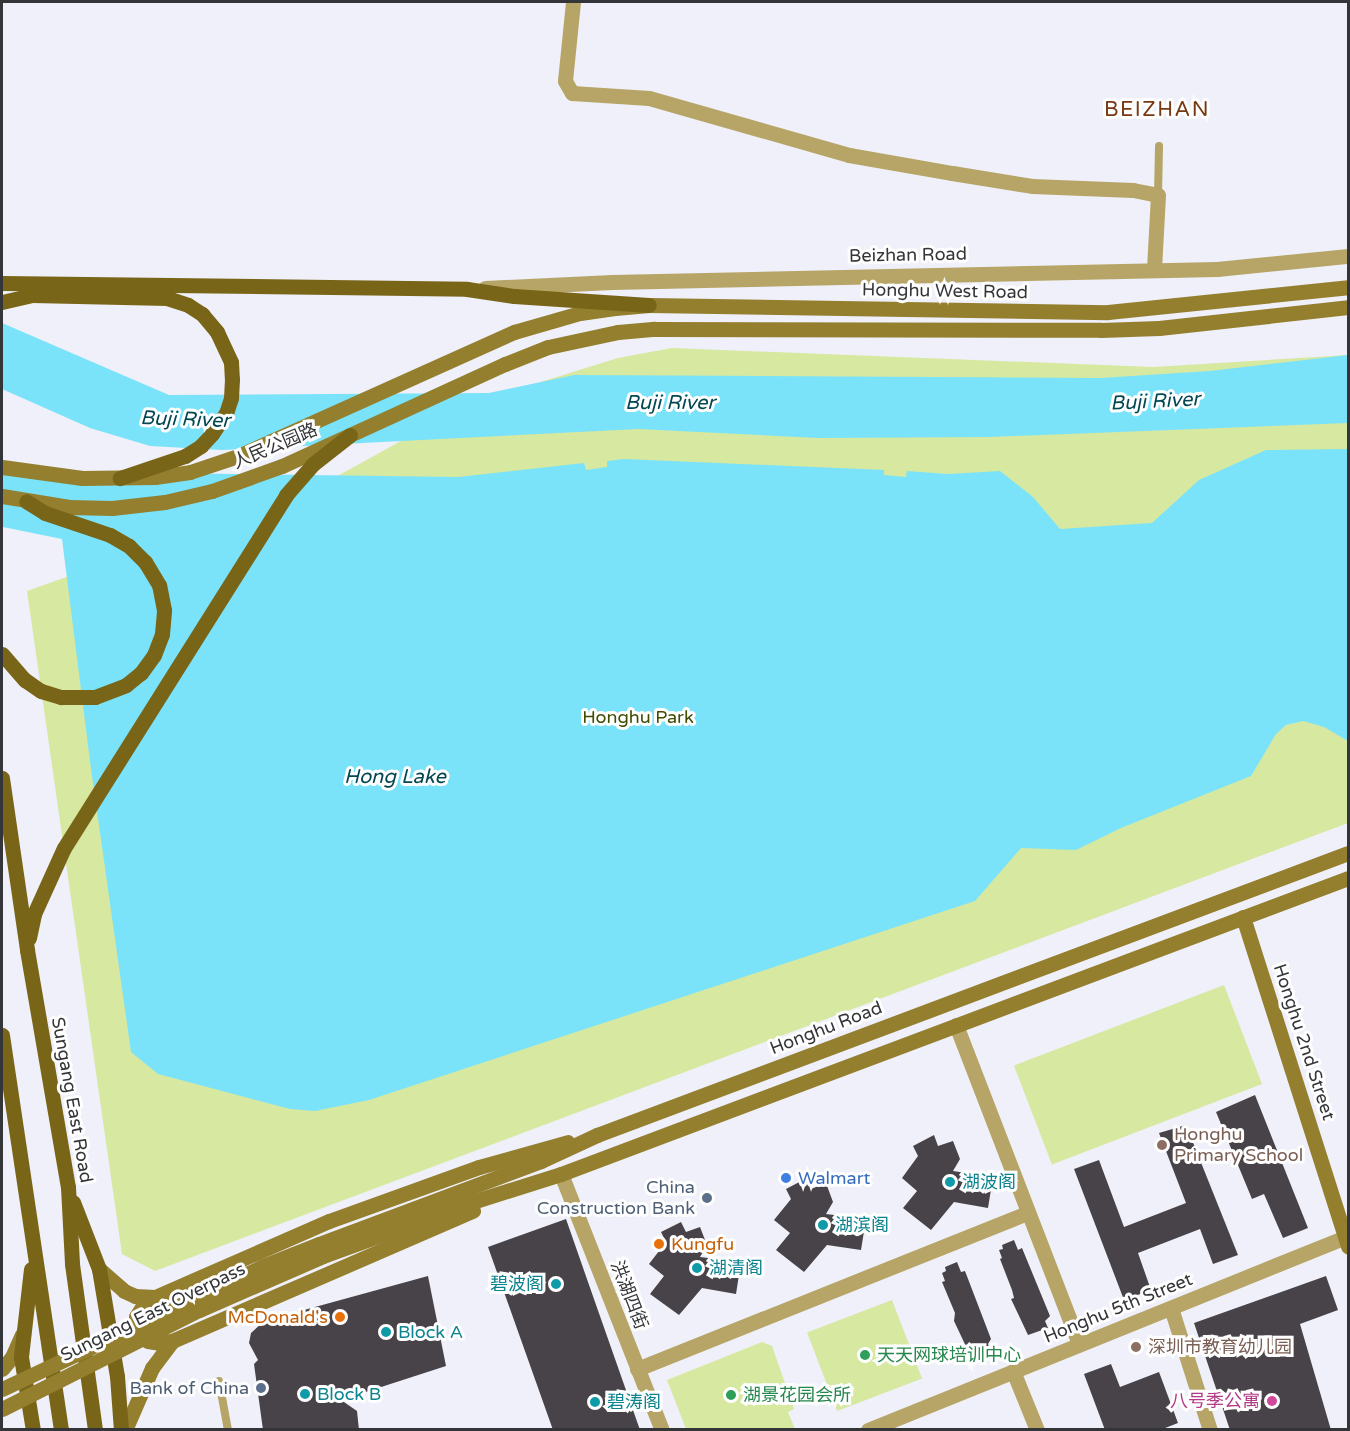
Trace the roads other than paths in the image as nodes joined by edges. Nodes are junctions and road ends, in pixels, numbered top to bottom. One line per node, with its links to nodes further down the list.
1 (573, 2): 3 (street)
2 (1159, 146): 3 (lane)
3 (1158, 195): 5 (street)
4 (1348, 256): 5 (street, Beizhan Road)
5 (1154, 269): 8 (street, Beizhan Road)
6 (2, 283): 9 (main road)
7 (1348, 287): 11 (street, Honghu West Road)
8 (467, 289): 9 (main road); 11 (main road)
9 (101, 290): 10 (main road); 16 (main road)
10 (2, 302)
11 (649, 305): 13 (street, Honghu West Road)
12 (1348, 307): 14 (street, 人民公园路)
13 (541, 323): 16 (street, 人民公园路)
14 (350, 435): 18 (street, 人民公园路); 24 (main road)
15 (2, 467): 16 (street, 人民公园路)
16 (120, 478)
17 (2, 496): 18 (street, 人民公园路)
18 (26, 501): 19 (main road)
19 (2, 654)
20 (2, 778): 24 (main road, Sungang East Road)
21 (1348, 853): 27 (street, Honghu Road)
22 (1348, 878): 23 (street)
23 (1243, 917): 25 (street); 31 (street, Honghu 2nd Street)
24 (27, 950): 29 (main road, Sungang East Road)
25 (956, 1025): 28 (street); 30 (street)
26 (2, 1035): 33 (main road)
27 (597, 1135): 32 (street, Honghu Road); 35 (street)
28 (561, 1174): 32 (street); 38 (street); 41 (street, 洪湖四街)
29 (68, 1187): 34 (main road); 48 (main road, Sungang East Road)
30 (1028, 1213): 39 (street); 41 (street)
31 (1347, 1240): 36 (street, Honghu 5th Street)
32 (321, 1250): 44 (street, Sungang East Overpass, bridge); 45 (street, Sungang East Overpass, bridge)
33 (33, 1251): 37 (main road); 47 (main road)
34 (99, 1269): 35 (street); 49 (main road)
35 (155, 1297): 38 (street)
36 (1171, 1308): 39 (street, Honghu 5th Street); 54 (street)
37 (24, 1326): 40 (street); 46 (main road)
38 (172, 1341): 49 (street)
39 (1079, 1344): 42 (street, Honghu 5th Street)
40 (2, 1369)
41 (637, 1369): 51 (street, 洪湖四街)
42 (1013, 1371): 52 (street, Honghu 5th Street); 53 (street)
43 (219, 1381): 50 (lane)
44 (2, 1389)
45 (2, 1408)
46 (33, 1430)
47 (62, 1430)
48 (95, 1430)
49 (123, 1430)
50 (228, 1430)
51 (662, 1430)
52 (868, 1430)
53 (1037, 1430)
54 (1210, 1430)

